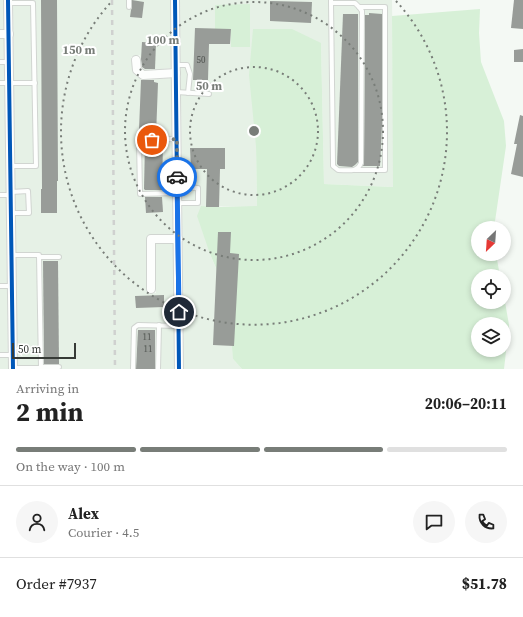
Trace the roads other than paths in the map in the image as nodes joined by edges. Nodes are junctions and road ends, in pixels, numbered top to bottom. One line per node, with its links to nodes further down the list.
1 (129, 0): 5 (lane)
2 (175, 0): 12 (street)
3 (8, 2): 8 (street); 15 (lane)
4 (331, 2): 6 (lane); 21 (lane)
5 (129, 7)
6 (359, 7): 21 (lane); 21 (lane)
7 (0, 34): 8 (street)
8 (9, 34): 11 (street)
9 (136, 60): 12 (street)
10 (0, 62): 11 (lane)
11 (9, 62): 14 (street)
12 (176, 69): 16 (street); 17 (lane)
13 (0, 83): 14 (lane)
14 (9, 83): 15 (lane); 20 (street)
15 (35, 83): 20 (lane)
16 (176, 92): 17 (lane); 19 (street)
17 (188, 93): 18 (lane)
18 (209, 94)
19 (177, 139): 22 (street); 22 (lane)
20 (10, 166): 23 (street)
21 (355, 170)
22 (177, 190): 25 (street); 25 (lane)
23 (11, 193): 24 (lane); 26 (street); 26 (lane)
24 (0, 195)
25 (178, 203): 27 (street)
26 (11, 213): 28 (street)
27 (178, 239): 33 (street); 35 (street)
28 (12, 255): 29 (lane); 32 (street)
29 (39, 257): 30 (lane); 38 (lane)
30 (59, 257)
31 (0, 286): 32 (lane)
32 (12, 286): 37 (street)
33 (151, 289)
34 (159, 325): 35 (lane); 41 (lane); 42 (lane)
35 (179, 326): 43 (street)
36 (0, 355): 37 (lane)
37 (12, 355): 40 (street)
38 (41, 366): 39 (lane); 40 (lane)
39 (59, 367)
40 (13, 369)
41 (133, 369)
42 (158, 369)
43 (179, 369)

